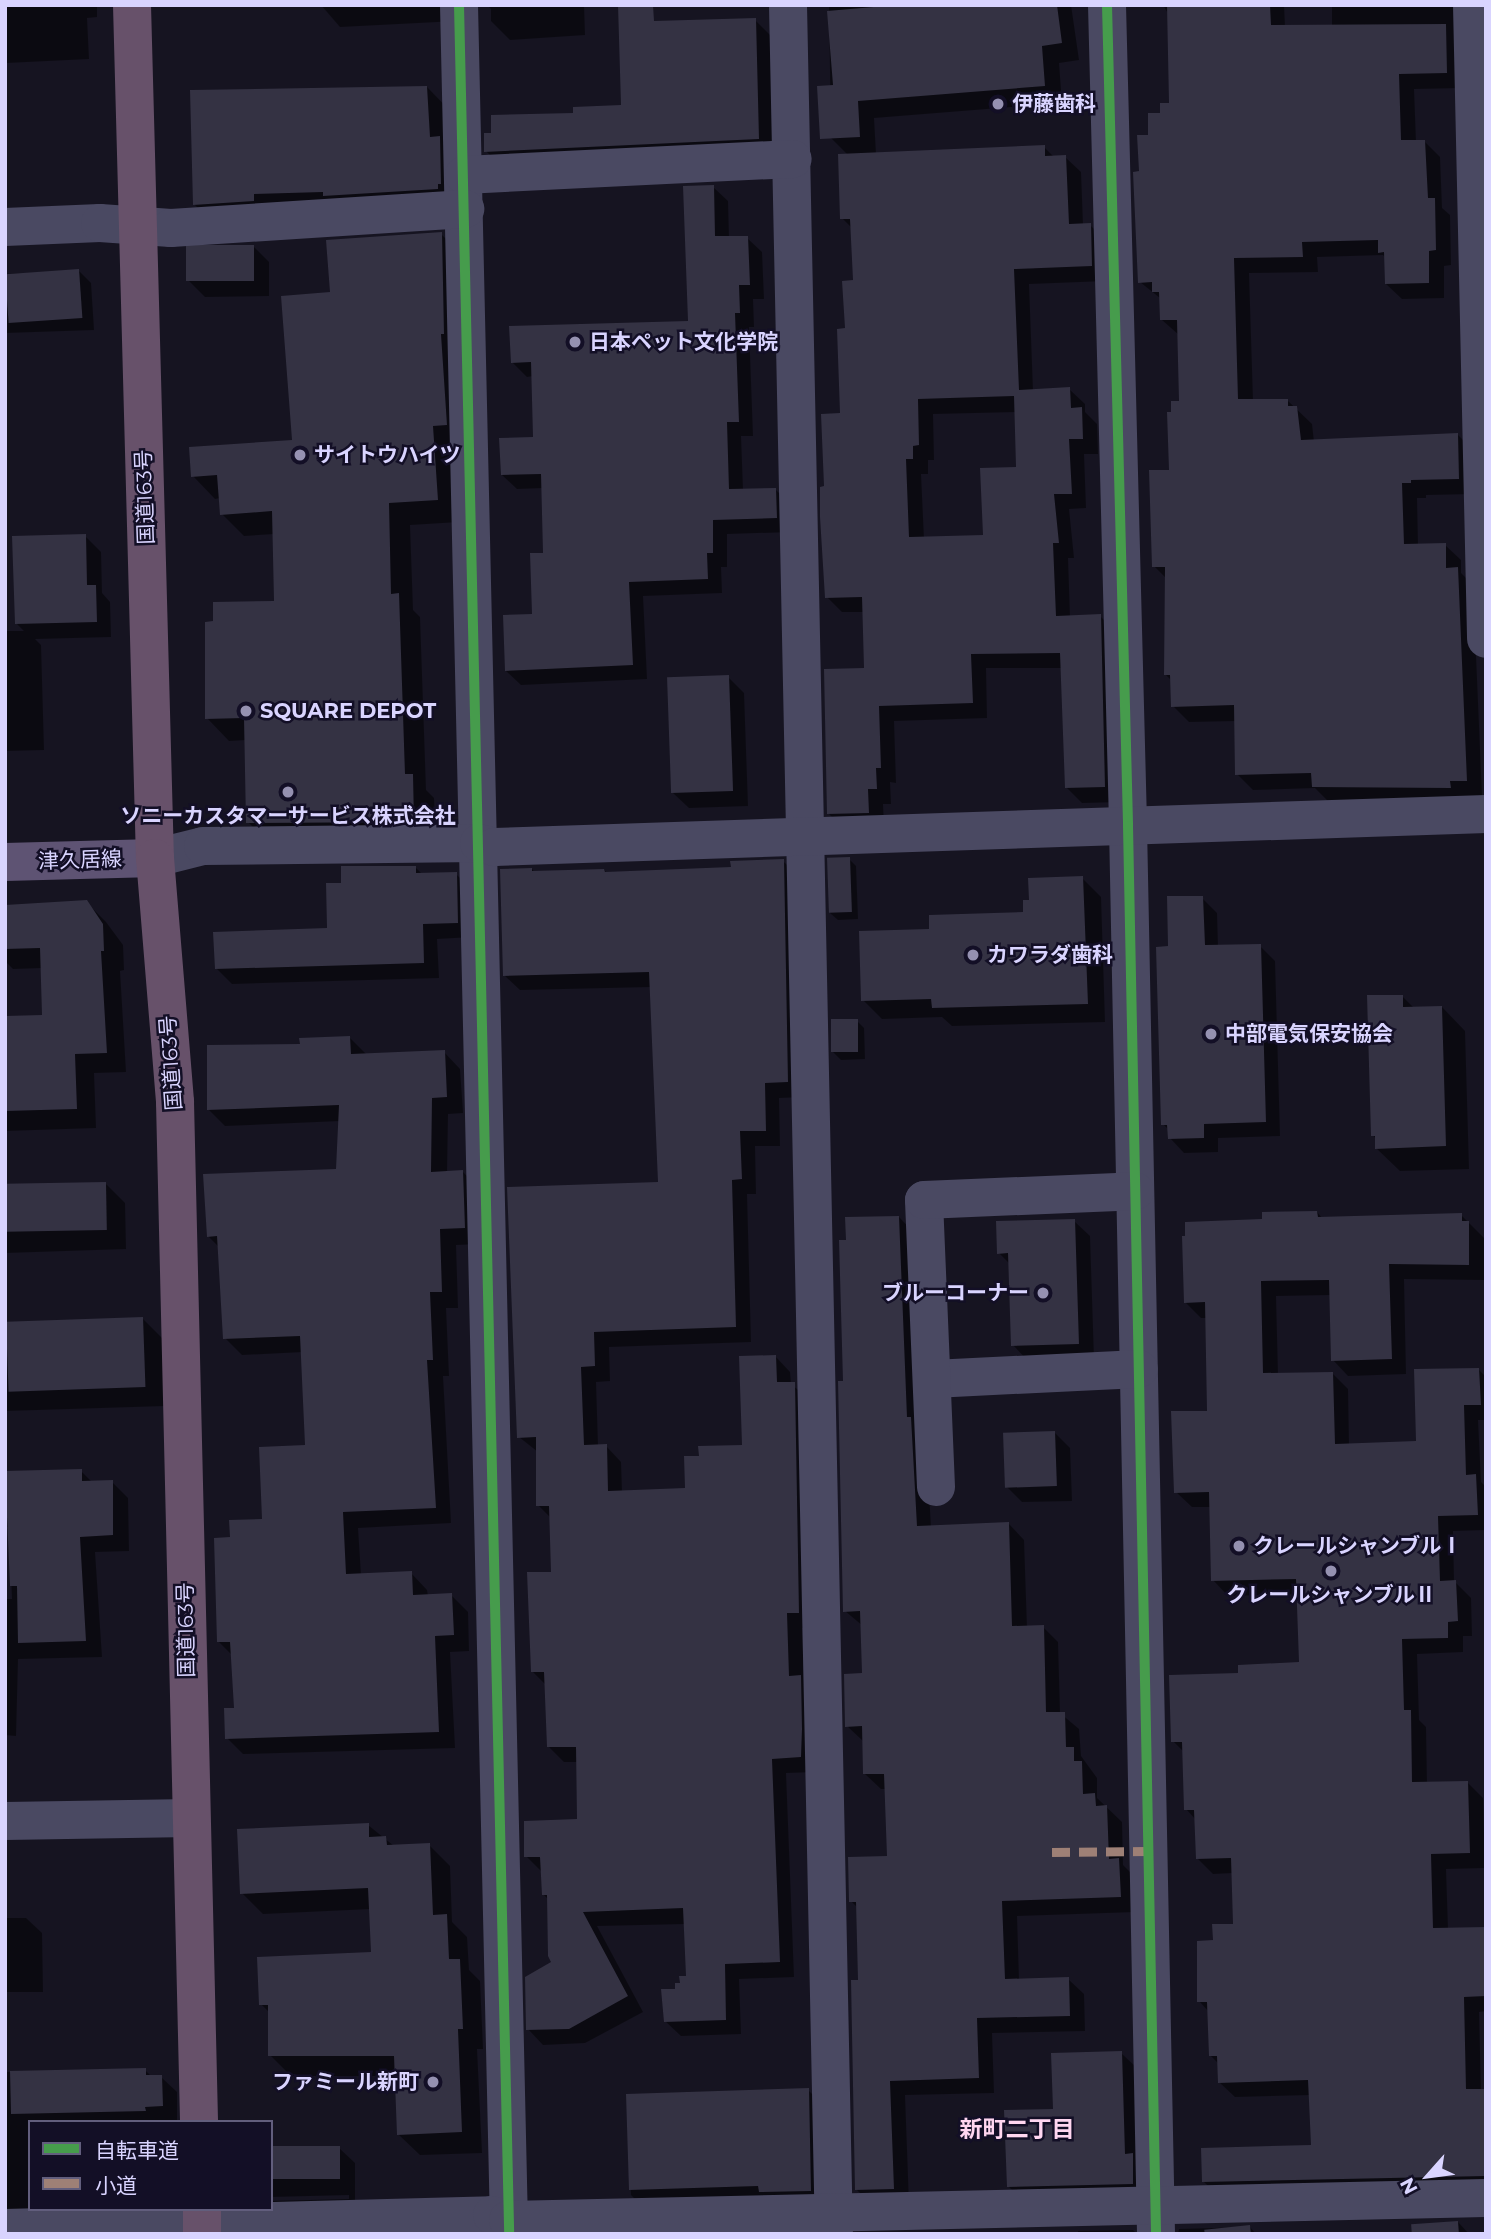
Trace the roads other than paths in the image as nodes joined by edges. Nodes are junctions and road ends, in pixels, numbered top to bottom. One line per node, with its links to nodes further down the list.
1 (131, 5): 8 (highway, 国道163号)
2 (459, 5): 7 (street)
3 (789, 5): 6 (street)
4 (1107, 5): 12 (street)
5 (1472, 5): 10 (street)
6 (793, 159): 7 (street); 13 (street)
7 (464, 192): 8 (street); 14 (street)
8 (137, 224): 9 (street); 15 (highway, 国道163号)
9 (5, 227)
10 (1486, 639)
11 (1486, 814): 12 (street)
12 (1128, 826): 13 (street); 17 (street)
13 (807, 837): 14 (street); 27 (street)
14 (479, 843): 15 (street); 28 (street)
15 (155, 858): 16 (main road, 津久居線); 21 (highway, 国道163号)
16 (5, 862)
17 (1135, 1191): 18 (street); 19 (street)
18 (1139, 1369): 19 (street); 25 (street)
19 (933, 1379): 20 (street)
20 (936, 1487)
21 (191, 1818): 22 (street); 23 (highway, 国道163号)
22 (5, 1821)
23 (199, 2120)
24 (1486, 2198): 25 (street)
25 (1156, 2218): 27 (street)
26 (202, 2222): 28 (street); 29 (street)
27 (834, 2223): 28 (street)
28 (509, 2227)
29 (5, 2228)

